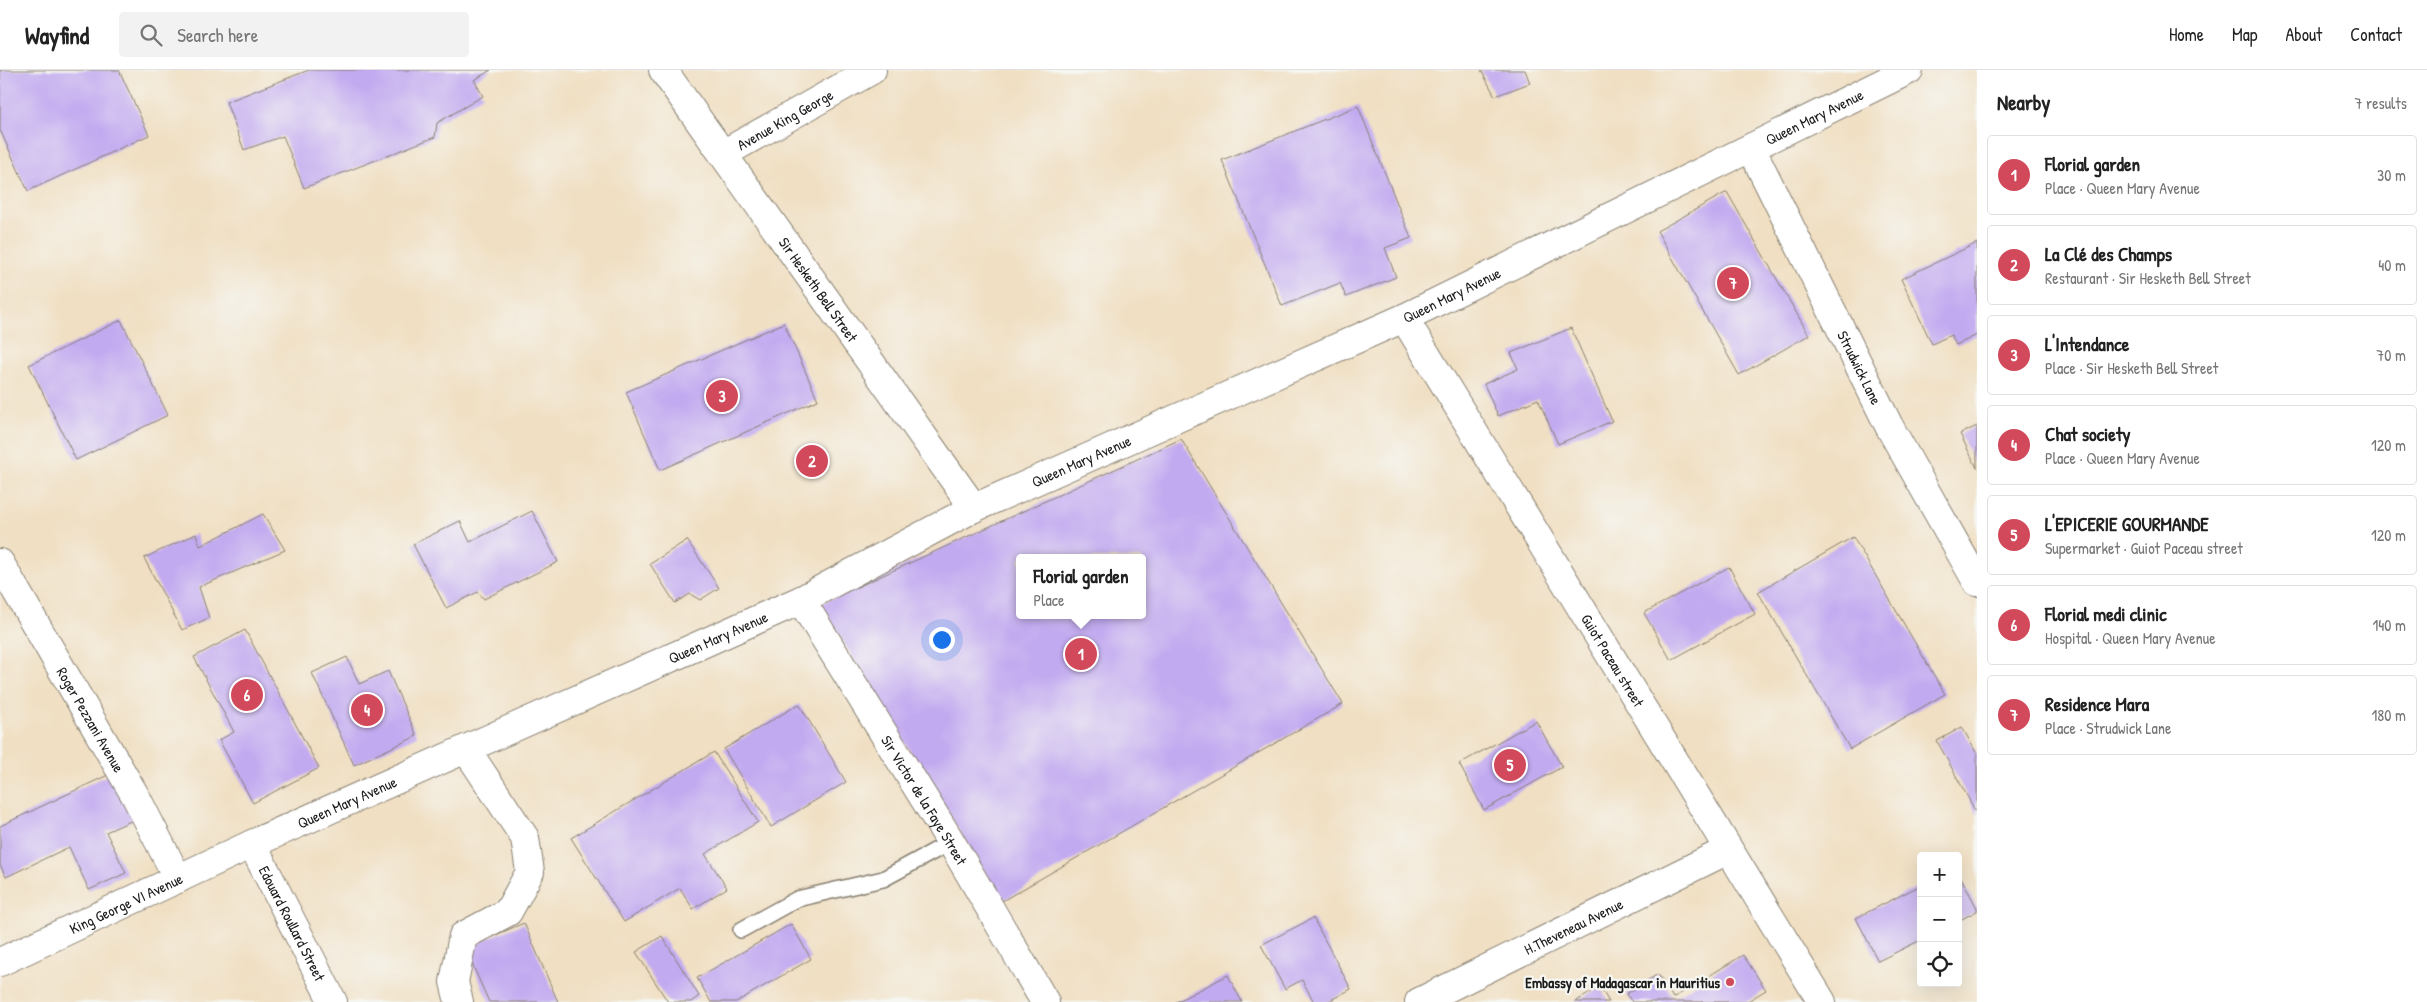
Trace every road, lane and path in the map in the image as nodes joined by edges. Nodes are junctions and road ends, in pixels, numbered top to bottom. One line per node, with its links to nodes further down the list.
1 (663, 70): 5 (street, Sir Hesketh Bell Street)
2 (872, 70): 5 (street, Avenue King George)
3 (1909, 70): 4 (street, Queen Mary Avenue)
4 (1751, 148): 6 (street, Queen Mary Avenue); 9 (street, Strudwick Lane)
5 (723, 154): 7 (street, Sir Hesketh Bell Street)
6 (1404, 318): 7 (street, Queen Mary Avenue); 14 (street, Guiot Paceau street)
7 (974, 508): 10 (street, Queen Mary Avenue)
8 (0, 562): 15 (street, Roger Pezzani Avenue)
9 (1977, 582)
10 (802, 600): 11 (street, Queen Mary Avenue); 12 (street, Sir Victor de la Faye Street)
11 (466, 749): 13 (street, Queen Mary Avenue); 19 (street)
12 (951, 842): 16 (lane); 20 (street, Sir Victor de la Faye Street)
13 (252, 844): 15 (street, King George VI Avenue); 18 (street, Edouard Roullard Street)
14 (1728, 850): 21 (street, H.Theveneau Avenue); 22 (street, Guiot Paceau street)
15 (178, 880): 17 (street, King George VI Avenue)
16 (741, 930)
17 (0, 962)
18 (333, 1002)
19 (459, 1002)
20 (1045, 1002)
21 (1419, 1002)
22 (1822, 1002)

